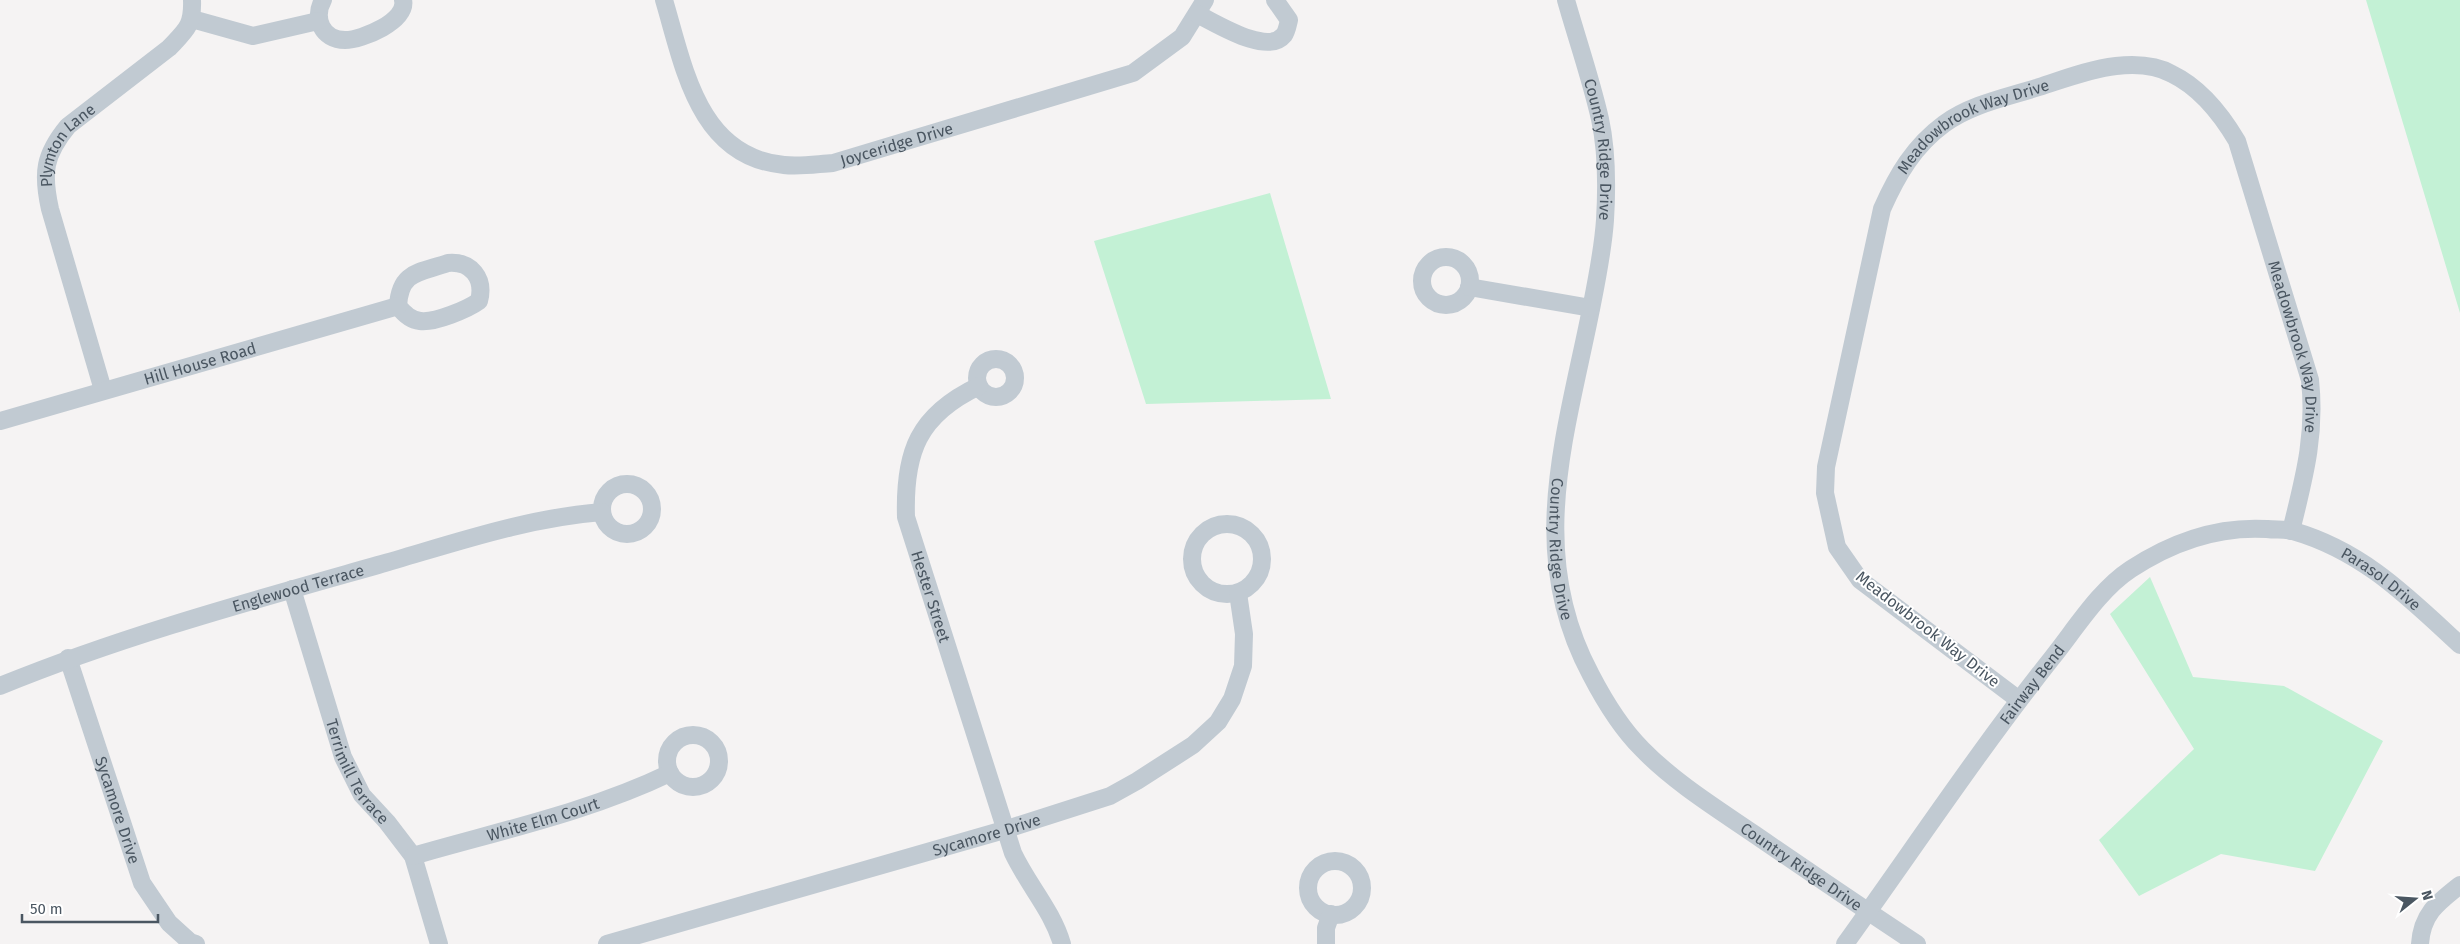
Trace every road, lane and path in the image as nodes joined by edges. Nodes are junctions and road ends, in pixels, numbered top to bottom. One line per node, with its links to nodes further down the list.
1 (192, 0): 8 (street)
2 (324, 0): 9 (street)
3 (403, 0): 9 (street)
4 (664, 0): 7 (street, Joyceridge Drive)
5 (1275, 0): 7 (street, Joyceridge Drive)
6 (1566, 0): 12 (street, Country Ridge Drive)
7 (1201, 7)
8 (192, 19): 9 (street); 14 (street, Plymton Lane)
9 (318, 22)
10 (1469, 287): 12 (street)
11 (398, 306): 11 (street); 14 (street, Hill House Road)
12 (1591, 308): 28 (street, Country Ridge Drive)
13 (979, 386): 25 (street, Hester Street)
14 (102, 390): 15 (street, Hill House Road)
15 (0, 421)
16 (602, 512): 18 (street, Englewood Terrace)
17 (2291, 531): 20 (street, Parasol Drive); 23 (street, Fairway Bend); 23 (street, Meadowbrook Way Drive)
18 (292, 589): 21 (street, Englewood Terrace); 26 (street, Terrimill Terrace)
19 (1238, 593): 19 (street); 25 (street, Sycamore Drive)
20 (2460, 645)
21 (68, 658): 22 (street, Englewood Terrace); 30 (street, Sycamore Drive)
22 (0, 686)
23 (2019, 700): 28 (street, Fairway Bend)
24 (670, 773): 26 (street, White Elm Court)
25 (1004, 830): 32 (street, Sycamore Drive); 33 (street, Hester Street)
26 (414, 856): 31 (street, Terrimill Terrace)
27 (2460, 885): 37 (street)
28 (1868, 912): 35 (street, Fairway Bend); 36 (street, Country Ridge Drive)
29 (1331, 914): 34 (street)
30 (196, 944)
31 (438, 944)
32 (606, 944)
33 (1062, 944)
34 (1326, 944)
35 (1845, 944)
36 (1916, 944)
37 (2420, 944)

